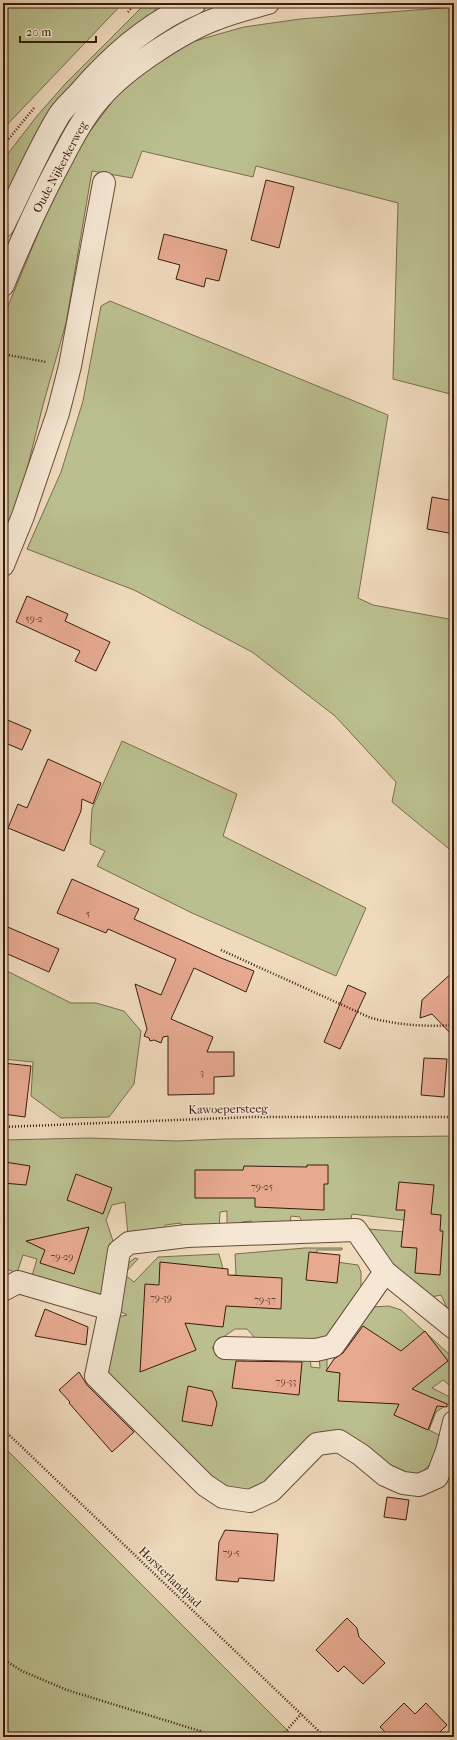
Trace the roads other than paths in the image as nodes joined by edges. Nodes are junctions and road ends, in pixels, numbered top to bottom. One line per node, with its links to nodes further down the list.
1 (268, 3): 3 (street, Oude Nijkerkerweg)
2 (186, 5): 3 (street); 5 (street, Oude Nijkerkerweg)
3 (190, 31): 6 (street, Oude Nijkerkerweg)
4 (104, 183): 7 (street)
5 (3, 226)
6 (3, 285)
7 (3, 565)
8 (385, 1272): 10 (street); 11 (street); 12 (street)
9 (3, 1290): 10 (street)
10 (110, 1309): 14 (street)
11 (454, 1328)
12 (225, 1348)
13 (454, 1422): 14 (street)
14 (451, 1452)

